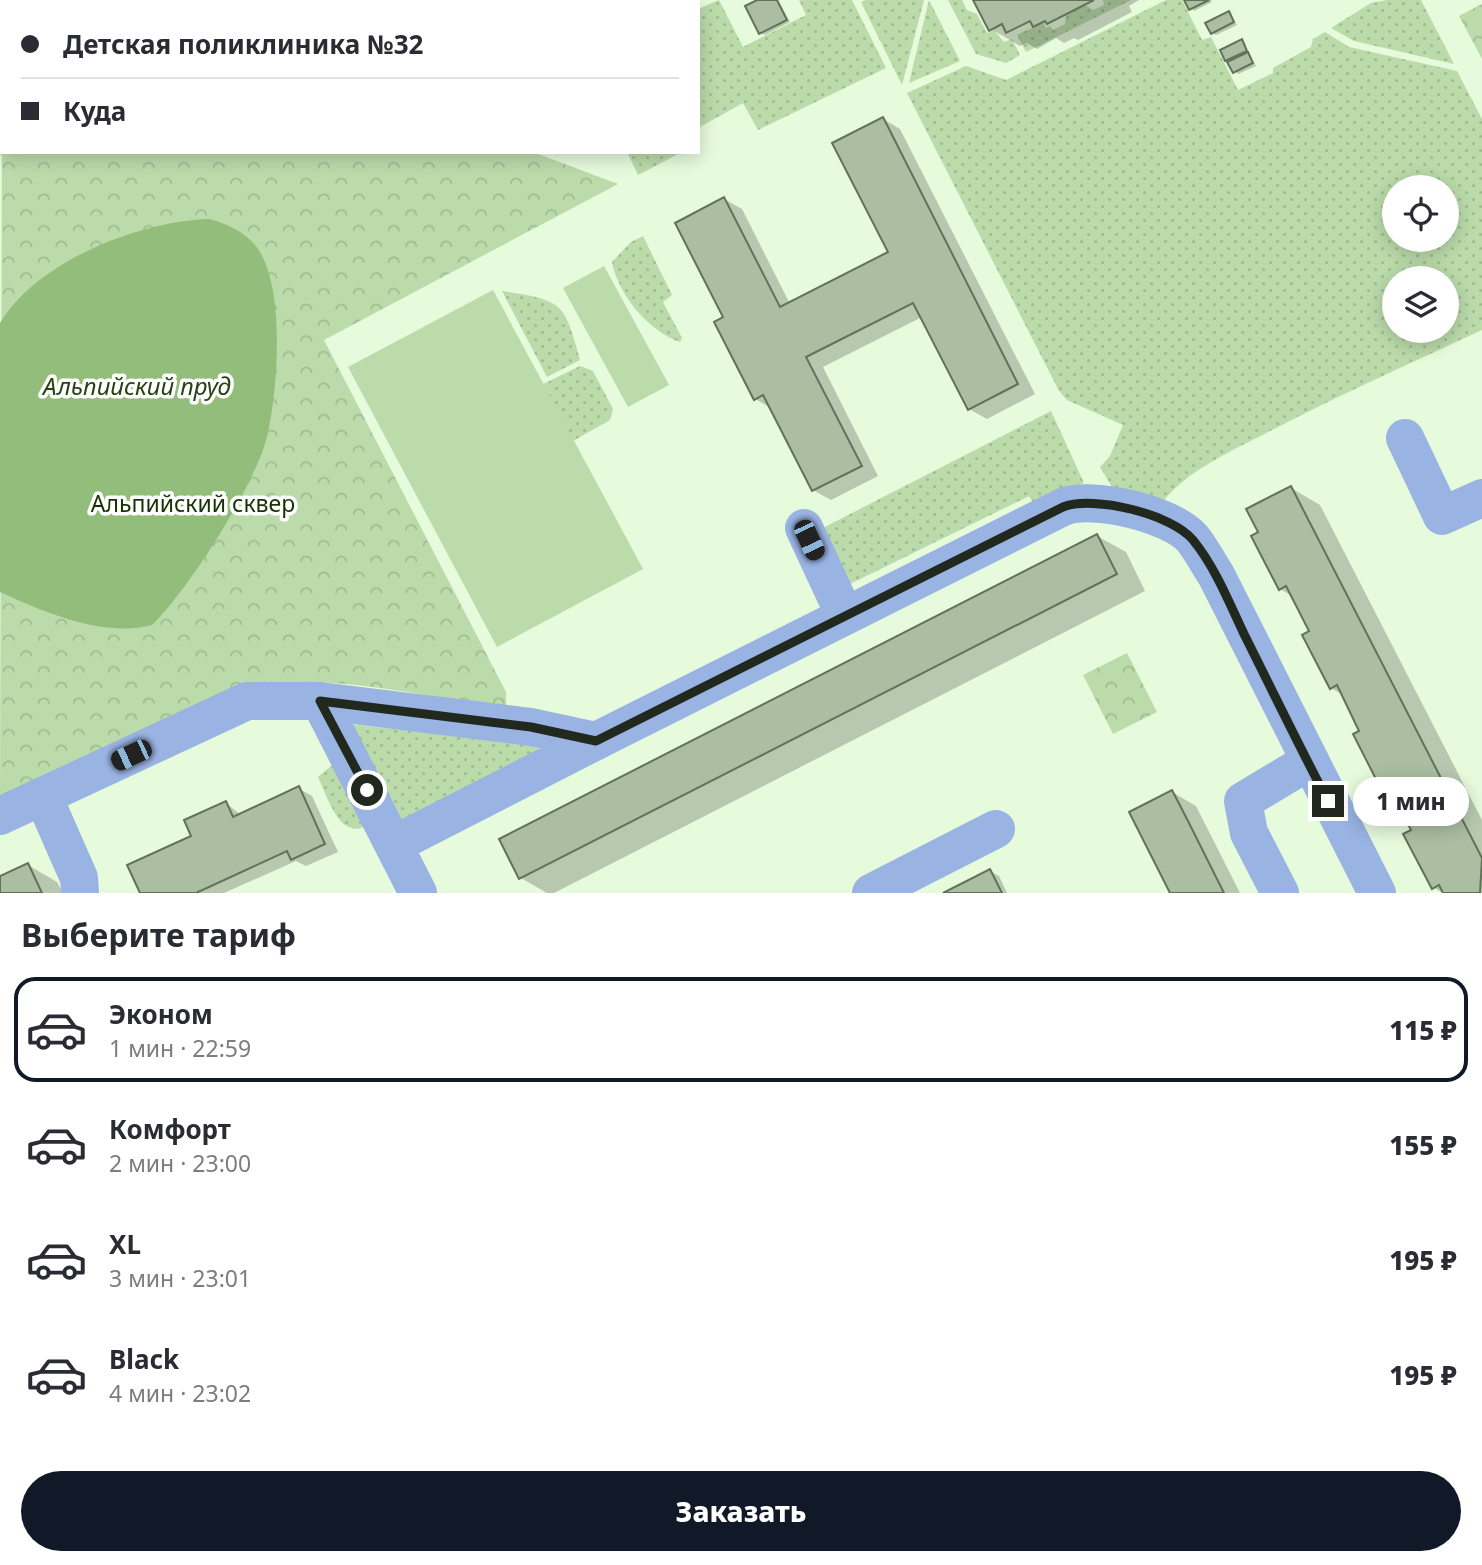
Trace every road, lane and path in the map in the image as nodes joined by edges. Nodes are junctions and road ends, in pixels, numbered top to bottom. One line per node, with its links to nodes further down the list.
1 (1405, 438): 2 (lane)
2 (1482, 498)
3 (804, 528): 4 (lane)
4 (845, 616): 6 (lane); 7 (lane)
5 (320, 701): 6 (lane); 8 (lane); 11 (lane)
6 (596, 741): 11 (lane)
7 (1308, 762): 15 (lane); 16 (lane)
8 (43, 796): 9 (lane); 12 (lane)
9 (0, 816)
10 (996, 829): 14 (lane)
11 (395, 844): 13 (lane)
12 (80, 893)
13 (418, 893)
14 (871, 893)
15 (1280, 893)
16 (1377, 893)

